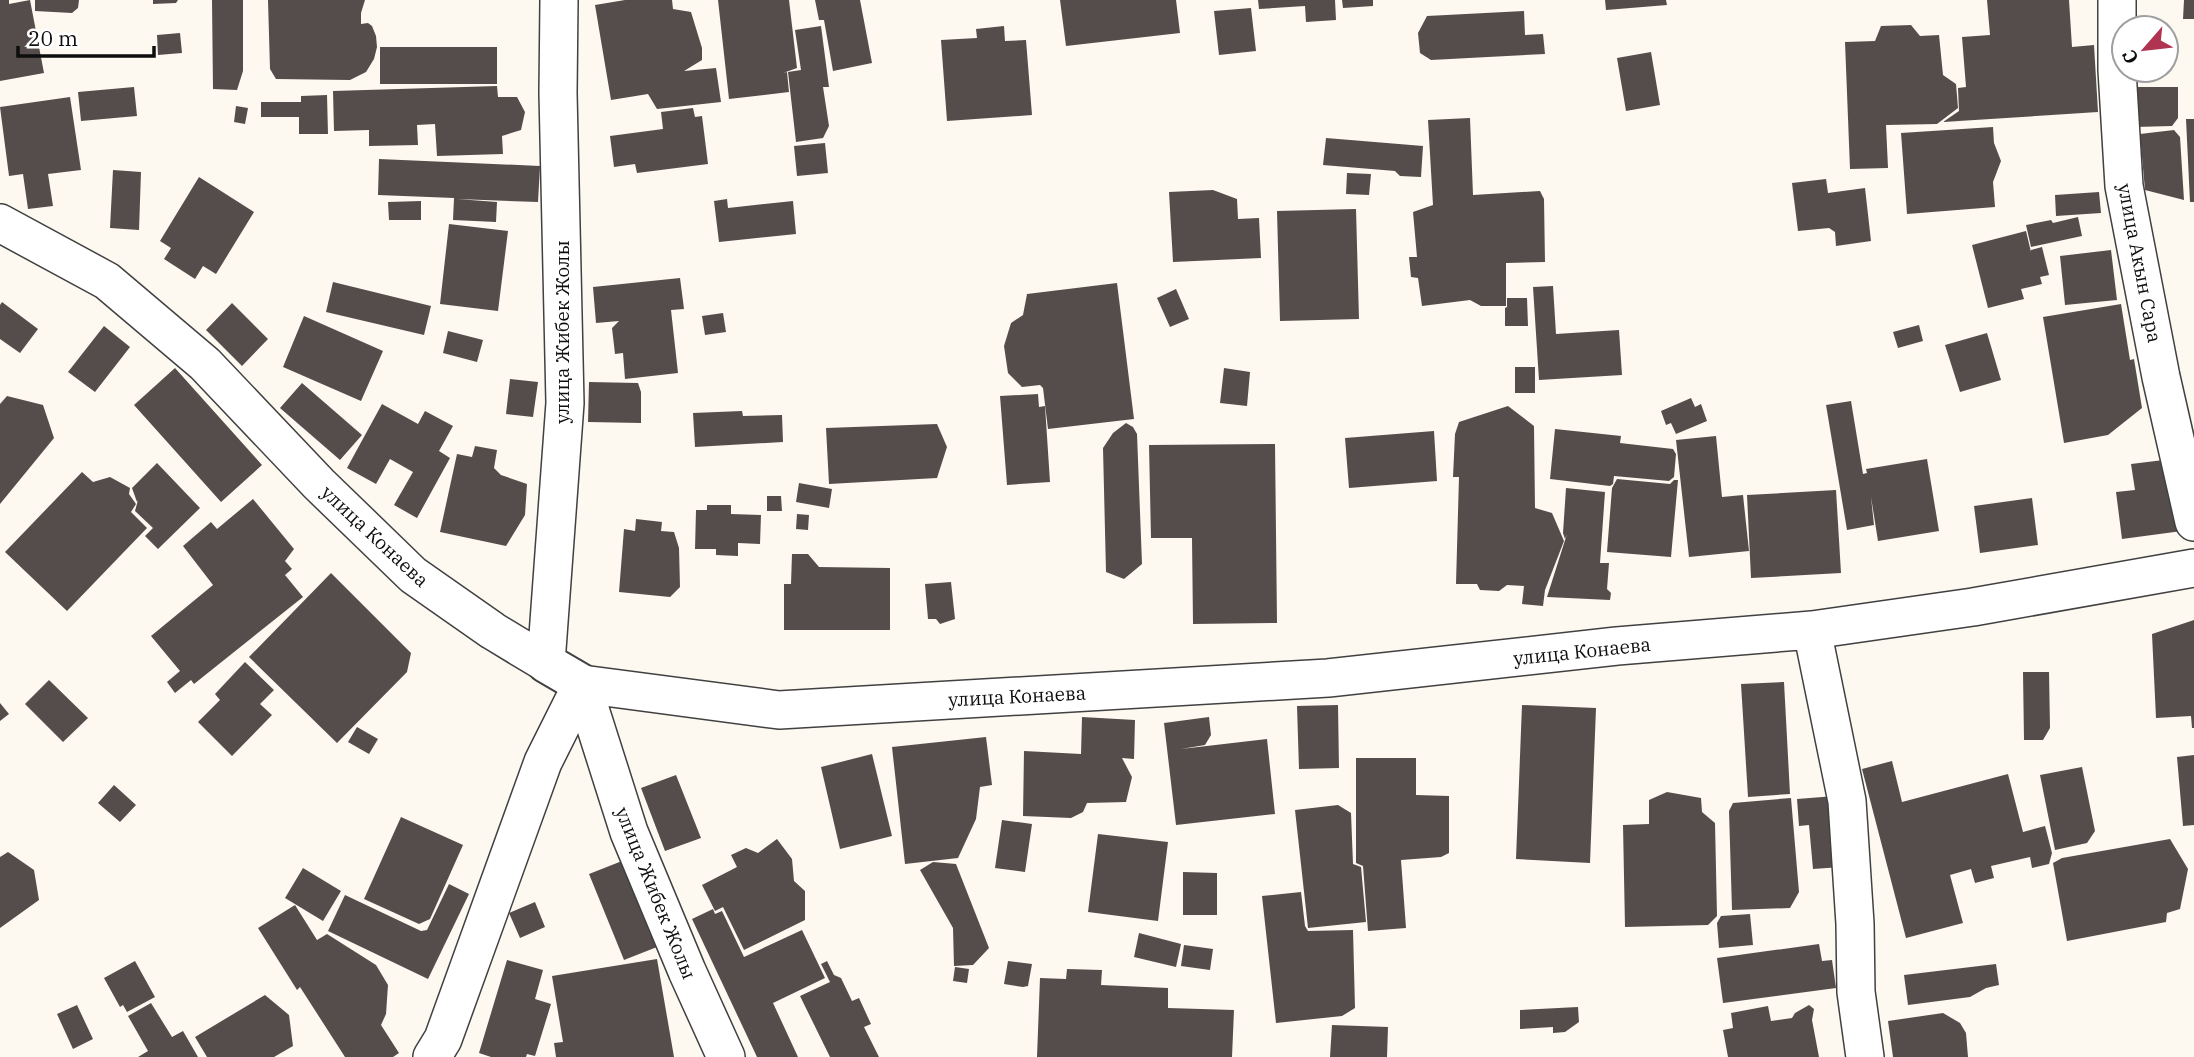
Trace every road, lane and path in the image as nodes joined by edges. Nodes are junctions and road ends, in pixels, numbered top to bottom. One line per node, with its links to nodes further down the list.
1 (559, 0): 7 (street, улица Жибек Жолы)
2 (2118, 0): 4 (street, улица Акын Сара)
3 (0, 223): 7 (street, улица Конаева)
4 (2194, 522)
5 (2194, 568): 6 (street, улица Конаева)
6 (1812, 630): 8 (street, улица Конаева); 11 (street)
7 (546, 663): 8 (street, улица Конаева)
8 (582, 684): 9 (street); 10 (street, улица Жибек Жолы)
9 (432, 1057)
10 (726, 1057)
11 (1865, 1057)

